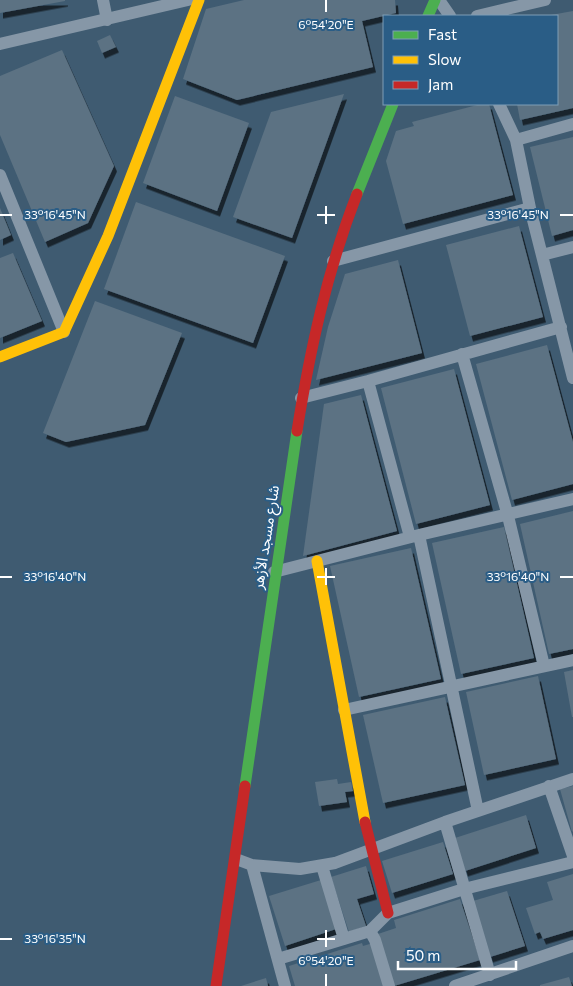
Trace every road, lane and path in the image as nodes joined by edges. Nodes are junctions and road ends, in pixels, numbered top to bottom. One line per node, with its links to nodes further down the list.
1 (103, 0): 10 (street)
2 (188, 0): 10 (street)
3 (199, 0): 22 (street)
4 (435, 0): 7 (street)
5 (439, 0): 8 (street)
6 (546, 0): 9 (street)
7 (428, 15)
8 (449, 15)
9 (481, 15)
10 (107, 20): 11 (street)
11 (0, 44)
12 (393, 105): 20 (street, شارع مسجد الأزهر)
13 (499, 105): 15 (street)
14 (573, 124): 15 (street)
15 (516, 140): 17 (street)
16 (0, 175): 22 (street)
17 (530, 208): 19 (street); 20 (street)
18 (573, 247): 19 (street)
19 (542, 255): 21 (street)
20 (333, 261): 27 (street, شارع مسجد الأزهر)
21 (561, 327): 23 (street); 25 (street)
22 (64, 332): 24 (street)
23 (462, 354): 26 (street); 29 (street)
24 (0, 357)
25 (573, 375)
26 (368, 381): 27 (street); 30 (street)
27 (301, 398): 32 (street, شارع مسجد الأزهر)
28 (573, 499): 29 (street)
29 (508, 516): 30 (street); 34 (street)
30 (415, 536): 31 (street); 35 (street)
31 (317, 561): 32 (street); 36 (street)
32 (274, 572): 43 (street, شارع مسجد الأزهر)
33 (573, 660): 34 (street)
34 (544, 666): 35 (street)
35 (452, 687): 36 (street); 39 (street)
36 (344, 710): 41 (street)
37 (573, 779): 38 (street)
38 (549, 786): 39 (street); 42 (street)
39 (478, 811): 40 (street)
40 (445, 822): 41 (street); 47 (street)
41 (370, 848): 46 (street); 48 (street)
42 (573, 856)
43 (236, 859): 45 (street); 54 (street, شارع مسجد الأزهر)
44 (573, 862): 47 (street)
45 (252, 865): 46 (street); 52 (street)
46 (322, 866): 50 (street)
47 (464, 889): 48 (street); 53 (street)
48 (388, 913): 49 (street)
49 (370, 931): 50 (street); 56 (street)
50 (344, 939): 52 (street)
51 (573, 946): 53 (street)
52 (278, 960): 55 (street)
53 (483, 980): 57 (street)
54 (216, 986)
55 (285, 986)
56 (389, 986)
57 (455, 986)

